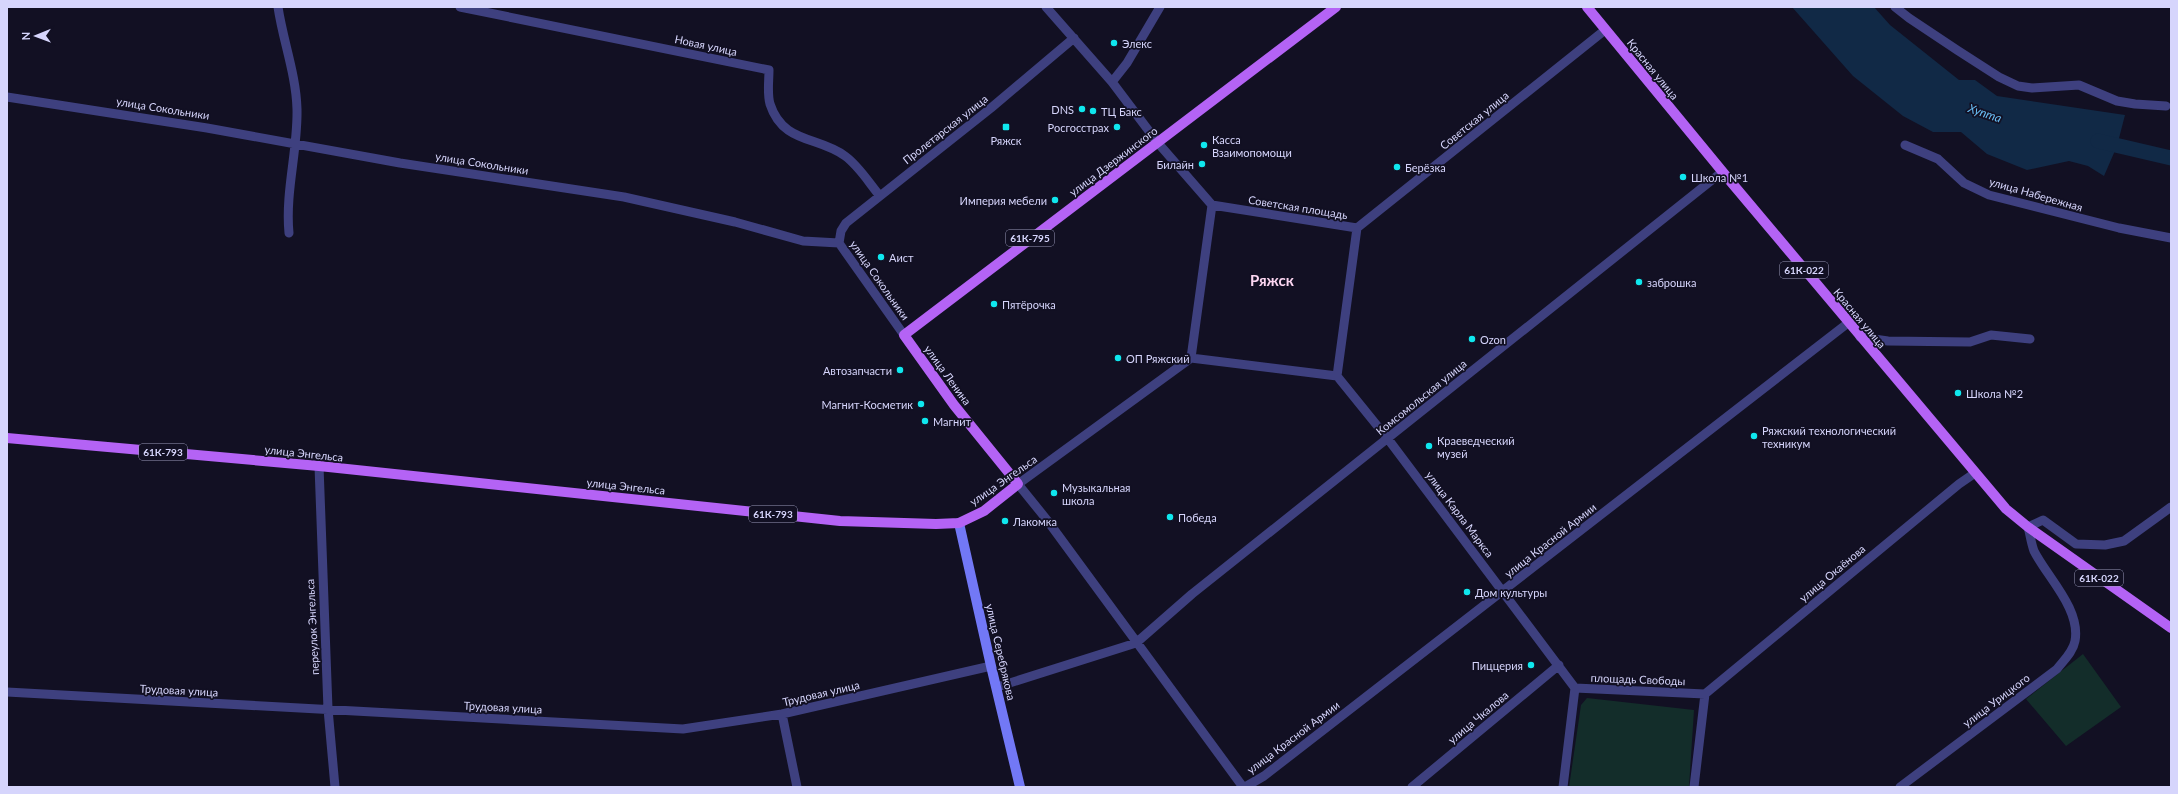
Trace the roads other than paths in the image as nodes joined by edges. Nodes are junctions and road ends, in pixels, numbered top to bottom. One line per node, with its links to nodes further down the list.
1 (278, 7): 13 (street)
2 (460, 7): 17 (street, Новая улица)
3 (1046, 7): 9 (street)
4 (1160, 7): 10 (street)
5 (1336, 7): 14 (main road, улица Дзержинского / 61К-795)
6 (1587, 7): 8 (main road, Красная улица / 61К-022)
7 (1895, 7): 12 (street)
8 (1605, 30): 16 (main road, Красная улица / 61К-022); 19 (street, Советская улица)
9 (1074, 38): 10 (street); 17 (street, Пролетарская улица)
10 (1112, 82): 14 (street)
11 (7, 97): 13 (street, улица Сокольники)
12 (2166, 106)
13 (295, 143): 20 (street); 22 (street, улица Сокольники)
14 (1158, 143): 18 (street); 24 (main road, улица Дзержинского / 61К-795)
15 (1905, 146): 21 (street, улица Набережная)
16 (1722, 172): 23 (main road, Красная улица / 61К-022); 30 (street, Комсомольская улица)
17 (880, 196): 22 (street, Пролетарская улица)
18 (1212, 206): 19 (street, Советская площадь); 27 (street)
19 (1357, 228): 28 (street, Советская площадь)
20 (289, 233)
21 (2171, 238)
22 (839, 243): 24 (street, улица Сокольники)
23 (1848, 323): 25 (main road, Красная улица / 61К-022); 37 (street, улица Красной Армии)
24 (904, 335): 33 (main road, улица Ленина)
25 (1860, 337): 26 (street); 32 (main road, Красная улица / 61К-022)
26 (2030, 339)
27 (1191, 358): 28 (street); 33 (street, улица Энгельса)
28 (1337, 376): 30 (street, улица Карла Маркса)
29 (7, 438): 31 (main road, улица Энгельса / 61К-793)
30 (1388, 438): 37 (street, улица Карла Маркса); 39 (street, Комсомольская улица)
31 (319, 466): 35 (main road, улица Энгельса / 61К-793); 46 (street, переулок Энгельса)
32 (1975, 473): 36 (main road, Красная улица / 61К-022); 45 (street, улица Окаёнова)
33 (1018, 484): 35 (main road, улица Энгельса / 61К-793); 39 (street)
34 (2171, 507): 36 (street)
35 (959, 523): 41 (main road, улица Серебрякова)
36 (2028, 527): 38 (main road, 61К-022); 55 (street, улица Урицкого)
37 (1502, 592): 40 (street, улица Карла Маркса); 51 (street, улица Красной Армии)
38 (2171, 628)
39 (1136, 643): 42 (street); 51 (street)
40 (1559, 665): 43 (street, улица Карла Маркса); 52 (street, улица Чкалова)
41 (991, 666): 42 (main road, улица Серебрякова); 47 (street, Трудовая улица)
42 (997, 687): 50 (main road, улица Серебрякова)
43 (1575, 688): 45 (street, площадь Свободы); 53 (street, площадь Свободы)
44 (7, 692): 46 (street, Трудовая улица)
45 (1705, 694): 54 (street)
46 (328, 710): 47 (street, Трудовая улица); 48 (street, переулок Энгельса)
47 (782, 714): 49 (street)
48 (335, 787)
49 (797, 787)
50 (1020, 787)
51 (1244, 787)
52 (1412, 787)
53 (1563, 787)
54 (1694, 787)
55 (1900, 787)

